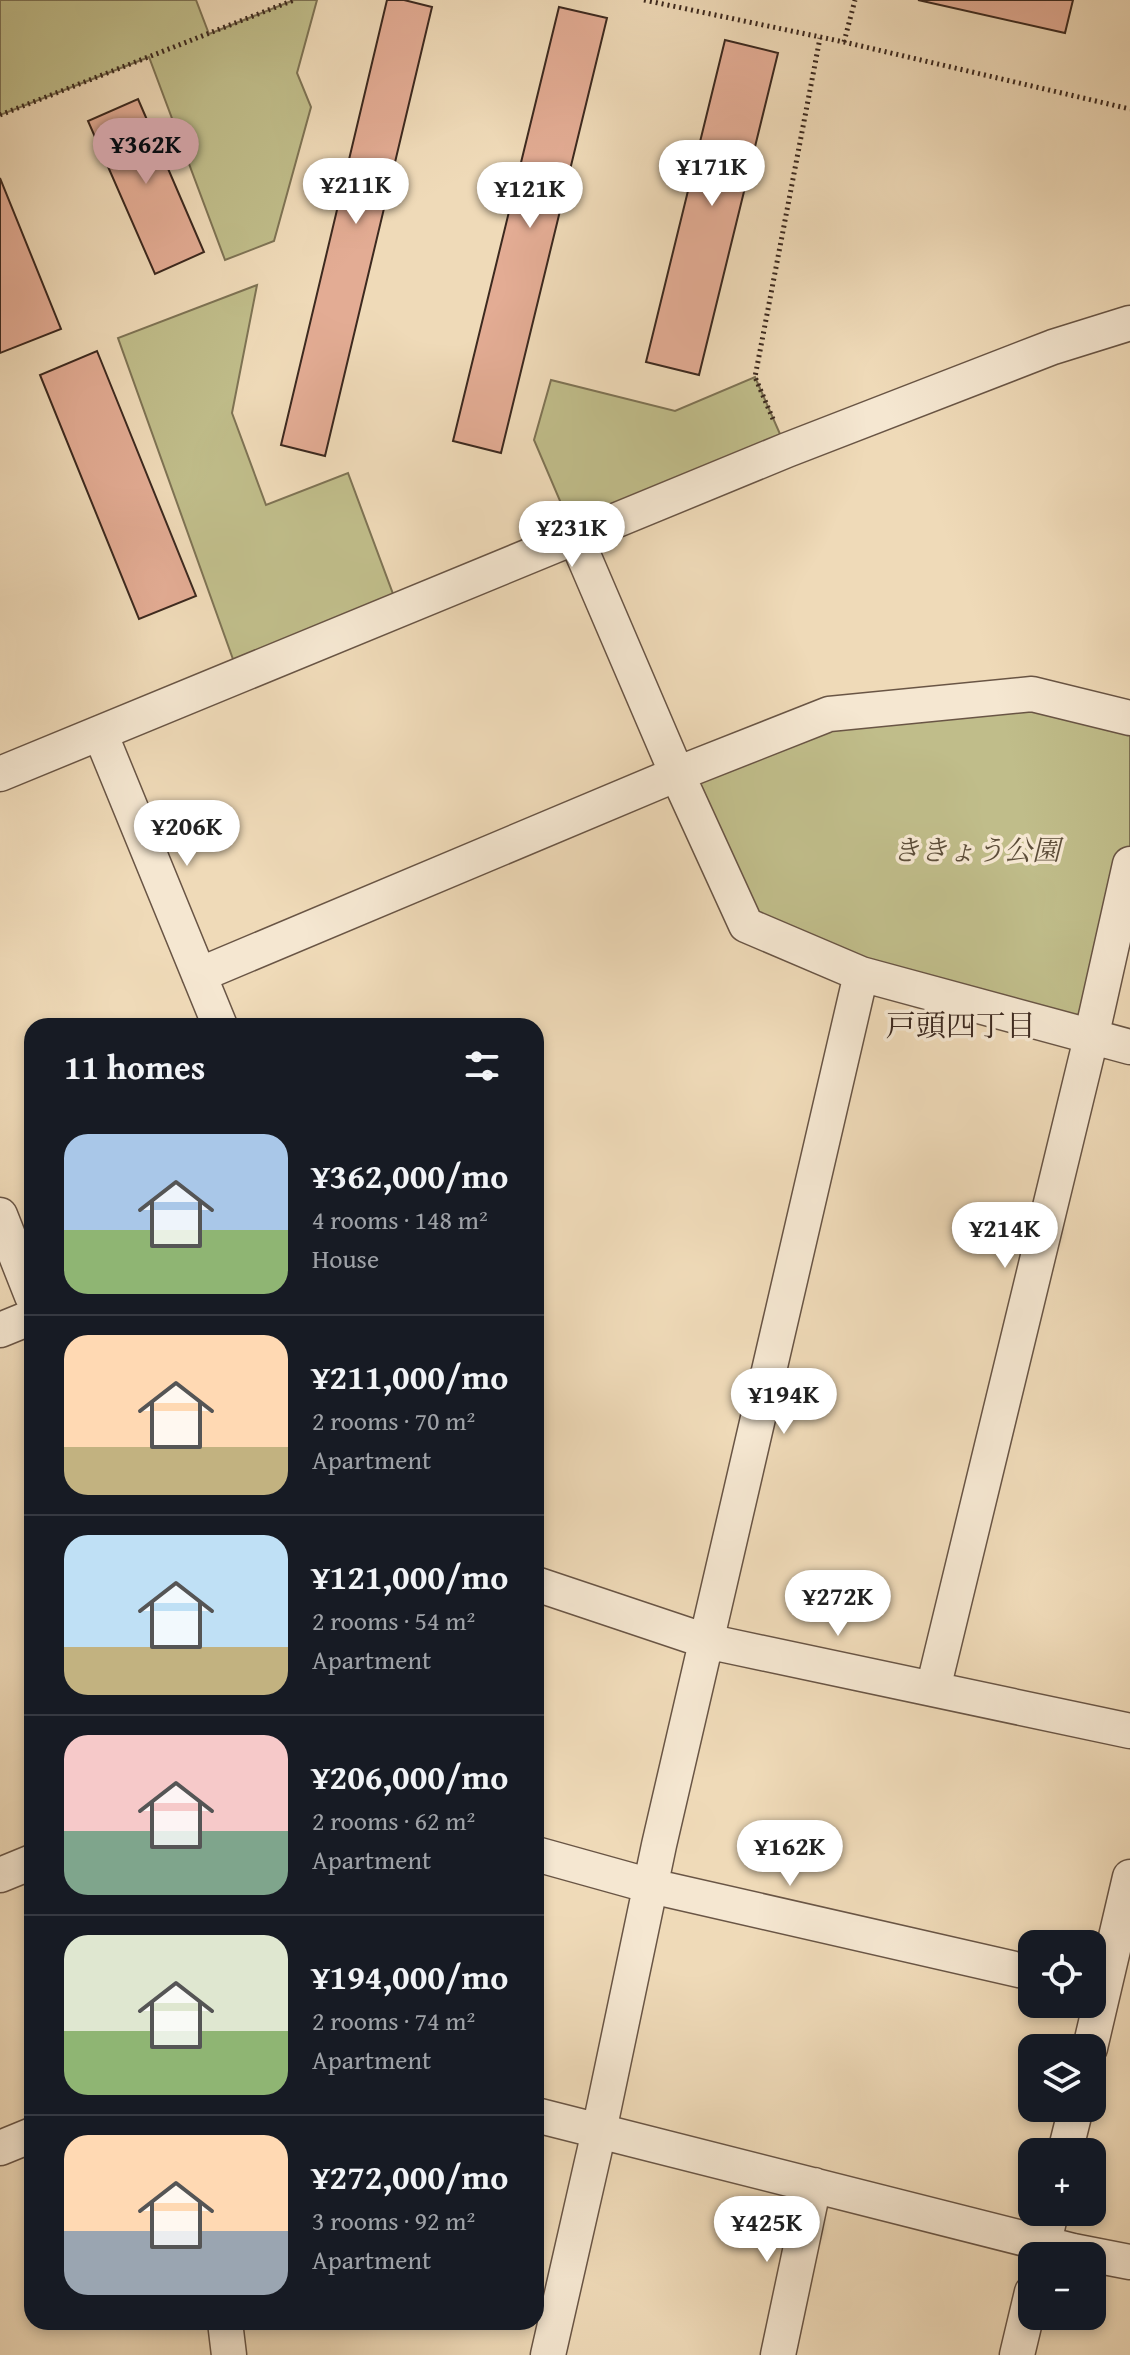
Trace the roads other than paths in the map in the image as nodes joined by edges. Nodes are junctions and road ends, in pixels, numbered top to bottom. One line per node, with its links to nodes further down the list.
1 (1130, 323): 2 (street)
2 (575, 536): 4 (street); 6 (street)
3 (1130, 718): 6 (street)
4 (100, 733): 5 (street); 9 (street)
5 (0, 774)
6 (677, 774): 8 (street); 9 (street)
7 (1130, 864): 11 (street)
8 (861, 974): 11 (street); 18 (street)
9 (199, 975): 10 (street)
10 (217, 1018)
11 (1091, 1038): 12 (street); 19 (street)
12 (1130, 1047)
13 (0, 1215): 14 (street)
14 (24, 1276)
15 (24, 1320): 16 (street)
16 (0, 1330)
17 (544, 1587): 18 (street)
18 (706, 1641): 19 (street); 25 (street)
19 (933, 1689): 20 (street)
20 (1130, 1731)
21 (544, 1856): 25 (street)
22 (24, 1865): 23 (street)
23 (0, 1875)
24 (1130, 1877): 27 (street)
25 (651, 1886): 26 (street); 30 (street)
26 (1018, 1970)
27 (1108, 1990): 28 (street)
28 (1094, 2034)
29 (544, 2117): 30 (street)
30 (599, 2131): 33 (street); 39 (street)
31 (24, 2138): 32 (street)
32 (0, 2148)
33 (814, 2185): 34 (street); 40 (street)
34 (1045, 2237): 35 (street)
35 (1130, 2262)
36 (226, 2330): 38 (street)
37 (1023, 2330): 41 (street)
38 (229, 2355)
39 (548, 2355)
40 (778, 2355)
41 (1017, 2355)

